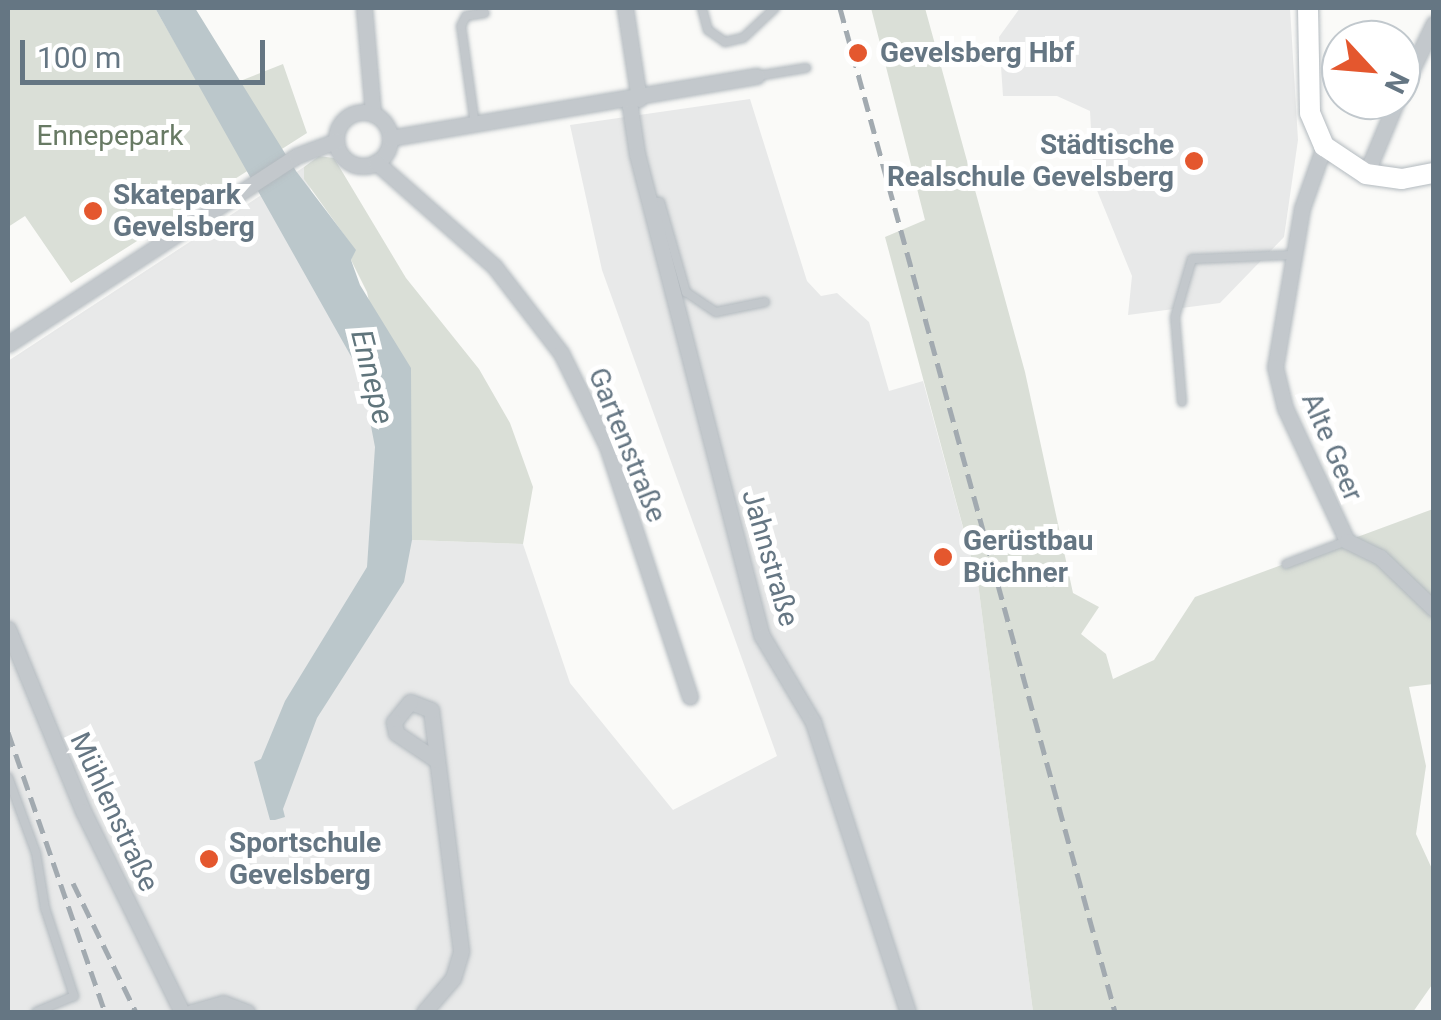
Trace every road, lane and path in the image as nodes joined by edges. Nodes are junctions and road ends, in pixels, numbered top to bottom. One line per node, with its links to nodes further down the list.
1 (364, 8): 10 (street)
2 (625, 8): 12 (street, Jahnstraße)
3 (702, 8): 4 (lane)
4 (775, 8)
5 (1308, 8): 19 (main road)
6 (485, 13): 16 (lane)
7 (1434, 24): 8 (street)
8 (1421, 51)
9 (806, 68): 11 (lane)
10 (364, 72): 13 (street); 14 (street)
11 (756, 76): 12 (street)
12 (634, 100): 16 (street); 23 (street, Jahnstraße)
13 (373, 114): 14 (street); 17 (street)
14 (349, 116): 18 (street)
15 (1389, 120): 22 (street)
16 (475, 125): 17 (street)
17 (390, 138): 20 (street)
18 (336, 140): 20 (street); 26 (street)
19 (1324, 146): 22 (main road); 24 (street, Alte Geer)
20 (376, 162): 32 (street, Gartenstraße)
21 (1434, 173): 22 (main road)
22 (1366, 174)
23 (649, 201): 25 (lane); 40 (street, Jahnstraße)
24 (1292, 255): 27 (lane); 28 (street, Alte Geer)
25 (765, 302)
26 (8, 344)
27 (1182, 402)
28 (1346, 541): 29 (lane); 30 (street, Alte Geer)
29 (1286, 564)
30 (1434, 609)
31 (8, 629): 36 (street, Mühlenstraße)
32 (690, 696)
33 (436, 760): 39 (street)
34 (8, 778): 35 (lane)
35 (36, 1012)
36 (182, 1012)
37 (192, 1012): 38 (street)
38 (247, 1012)
39 (424, 1012)
40 (908, 1012)

